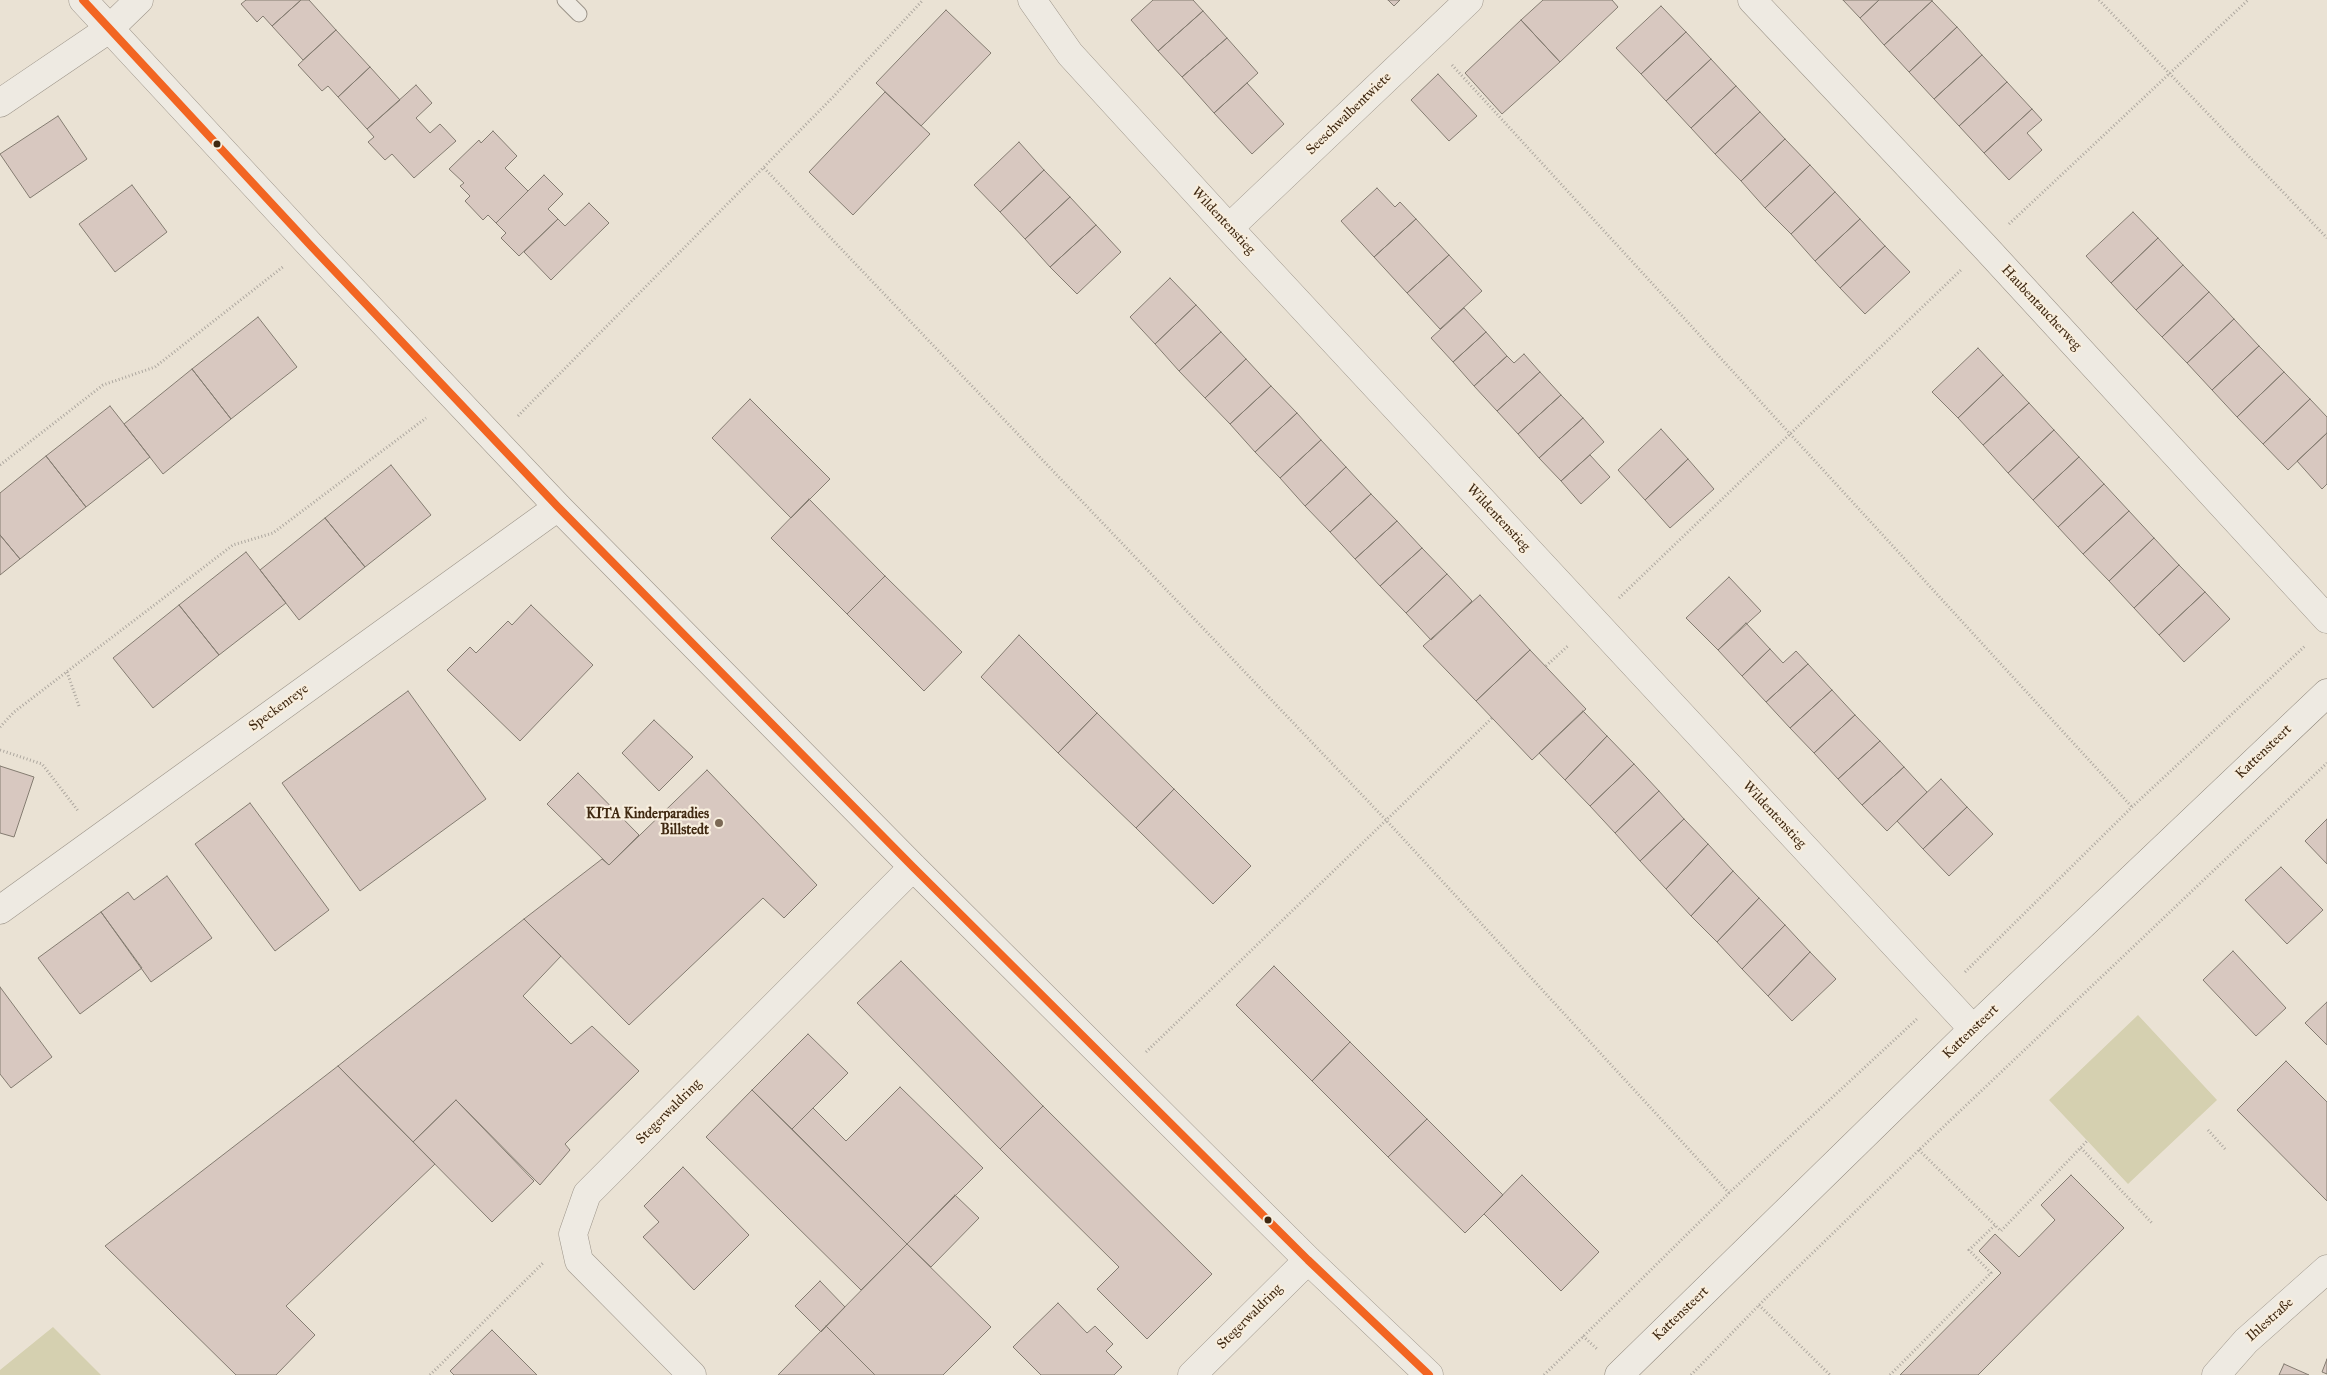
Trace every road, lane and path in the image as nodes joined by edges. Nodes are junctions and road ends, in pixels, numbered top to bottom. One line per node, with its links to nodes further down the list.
1 (83, 0): 11 (street)
2 (139, 0): 11 (street)
3 (565, 0): 10 (lane)
4 (923, 0): 15 (path)
5 (1032, 0): 16 (street, Wildentenstieg)
6 (1469, 0): 12 (street, Seeschwalbentwiete)
7 (1752, 0): 19 (street, Haubentaucherweg)
8 (2099, 0): 13 (path)
9 (2248, 0): 13 (path)
10 (578, 14)
11 (108, 29): 14 (street); 18 (street)
12 (1428, 39): 16 (street, Seeschwalbentwiete); 21 (path)
13 (2170, 75): 17 (path); 19 (path)
14 (0, 103)
15 (764, 168): 22 (path); 36 (path)
16 (1229, 228): 26 (street, Wildentenstieg)
17 (2327, 238)
18 (310, 246): 20 (street); 23 (path)
19 (1985, 247): 21 (path); 25 (street, Haubentaucherweg)
20 (454, 397): 22 (street); 28 (path)
21 (1790, 434): 26 (path); 35 (path)
22 (495, 440): 24 (street)
23 (0, 465)
24 (558, 507): 37 (street, Speckenreye); 38 (street)
25 (2327, 619)
26 (1594, 622): 27 (path); 40 (street, Wildentenstieg)
27 (1546, 666)
28 (66, 672): 30 (path); 32 (path)
29 (2327, 693): 40 (street, Kattensteert)
30 (79, 706)
31 (1492, 718): 36 (path)
32 (0, 727)
33 (0, 750): 37 (path)
34 (2327, 763): 45 (path)
35 (2132, 807)
36 (1386, 820): 41 (path); 47 (path)
37 (100, 838): 39 (street, Speckenreye)
38 (913, 867): 41 (street); 50 (street, Stegerwaldring)
39 (0, 910)
40 (1973, 1029): 58 (street, Kattensteert)
41 (1122, 1075): 51 (street)
42 (2208, 1130): 46 (path)
43 (2088, 1141): 44 (path)
44 (2081, 1148): 48 (path); 49 (path)
45 (1919, 1150): 49 (path); 53 (path)
46 (2226, 1150)
47 (1729, 1193)
48 (2152, 1223)
49 (1995, 1225): 61 (path)
50 (573, 1234): 54 (path); 55 (street)
51 (1308, 1260): 56 (street, Stegerwaldring); 57 (street)
52 (2327, 1269): 62 (street, Ihlestraße)
53 (1759, 1305): 59 (path); 60 (path)
54 (430, 1375)
55 (692, 1375)
56 (1192, 1375)
57 (1428, 1375)
58 (1619, 1375)
59 (1690, 1375)
60 (1830, 1375)
61 (1890, 1375)
62 (2216, 1375)

